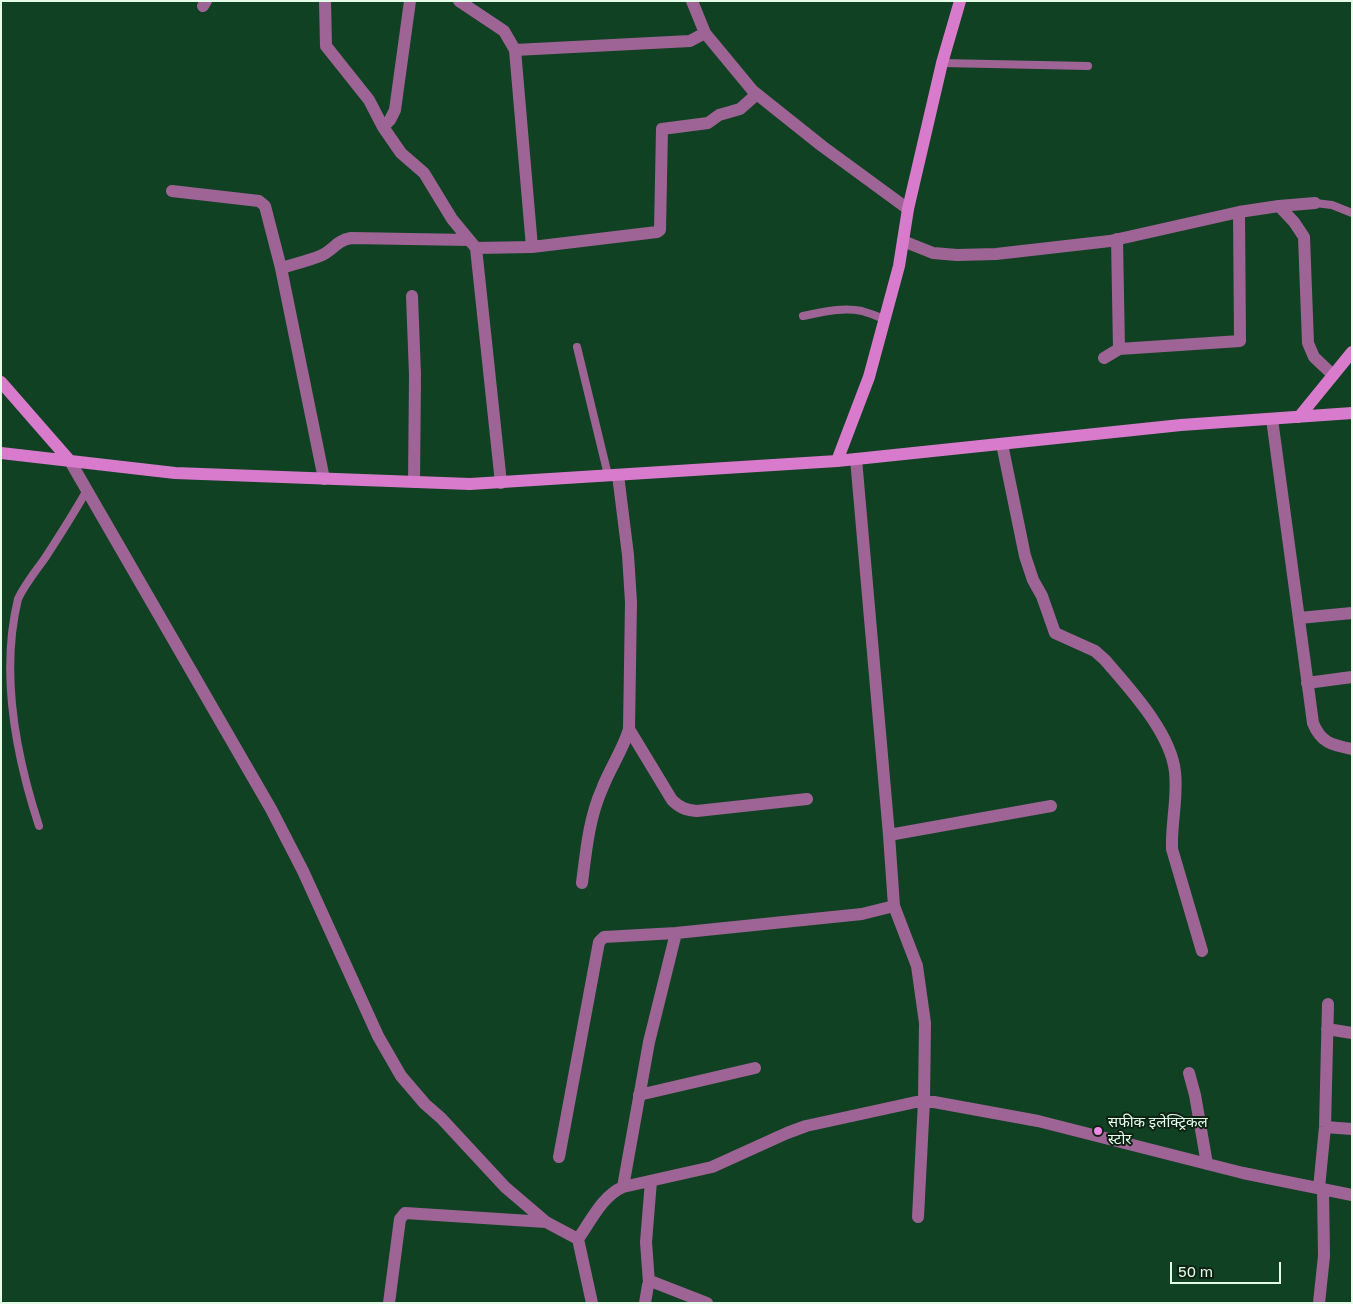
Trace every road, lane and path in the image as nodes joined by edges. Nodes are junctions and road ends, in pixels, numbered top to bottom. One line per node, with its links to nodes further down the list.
1 (325, 1): 11 (street)
2 (410, 1): 11 (street)
3 (459, 1): 7 (street)
4 (692, 1): 6 (street)
5 (960, 1): 8 (main road)
6 (705, 34): 7 (street); 10 (street)
7 (516, 50): 21 (street)
8 (942, 63): 9 (lane); 15 (main road)
9 (1088, 66)
10 (756, 94): 15 (street); 21 (street)
11 (384, 127): 20 (street)
12 (172, 191): 22 (street)
13 (1315, 203): 14 (street); 17 (lane)
14 (1279, 206): 16 (street); 30 (street)
15 (908, 209): 19 (main road)
16 (1239, 212): 18 (street); 27 (street)
17 (1352, 213)
18 (1117, 239): 19 (street); 27 (street)
19 (903, 241): 25 (main road)
20 (473, 244): 21 (street); 22 (street); 43 (street)
21 (532, 247)
22 (281, 268): 41 (street)
23 (412, 296): 42 (street)
24 (803, 316): 25 (lane)
25 (884, 319): 38 (main road)
26 (577, 348): 40 (lane)
27 (1119, 349): 29 (street)
28 (1352, 352): 30 (main road)
29 (1104, 358)
30 (1333, 375): 33 (main road)
31 (1, 382): 39 (main road)
32 (1352, 413): 33 (main road)
33 (1299, 417): 34 (main road)
34 (1272, 418): 35 (main road); 46 (street)
35 (1002, 444): 37 (main road); 58 (street)
36 (1, 453): 39 (main road)
37 (856, 458): 38 (main road); 54 (street)
38 (837, 460): 40 (main road)
39 (70, 461): 41 (main road); 44 (street)
40 (613, 475): 43 (main road); 49 (street)
41 (324, 479): 42 (main road)
42 (414, 482): 43 (main road)
43 (501, 483)
44 (87, 490): 53 (lane); 75 (street)
45 (1352, 613): 46 (street)
46 (1299, 618): 48 (street)
47 (1352, 677): 48 (street)
48 (1307, 682): 50 (street)
49 (629, 729): 51 (street); 55 (street)
50 (1352, 749)
51 (807, 799)
52 (1051, 806): 54 (street)
53 (39, 826)
54 (889, 835): 56 (street)
55 (582, 882)
56 (894, 906): 57 (street); 65 (street)
57 (676, 933): 64 (street); 68 (street)
58 (1202, 951)
59 (1328, 1004): 60 (street)
60 (1327, 1029): 61 (street); 66 (street)
61 (1352, 1033)
62 (755, 1068): 64 (street)
63 (1189, 1073): 69 (street)
64 (639, 1095): 71 (street)
65 (924, 1101): 69 (street); 70 (street); 74 (street)
66 (1325, 1126): 67 (street); 72 (street)
67 (1352, 1129)
68 (559, 1157)
69 (1207, 1164): 72 (street)
70 (651, 1181): 71 (street); 77 (street)
71 (623, 1187): 76 (street)
72 (1321, 1189): 73 (street); 82 (street)
73 (1352, 1195)
74 (918, 1217)
75 (546, 1222): 76 (street); 78 (street)
76 (578, 1239): 79 (street)
77 (649, 1282): 80 (street); 81 (street)
78 (389, 1303)
79 (592, 1303)
80 (645, 1303)
81 (708, 1303)
82 (1319, 1303)

